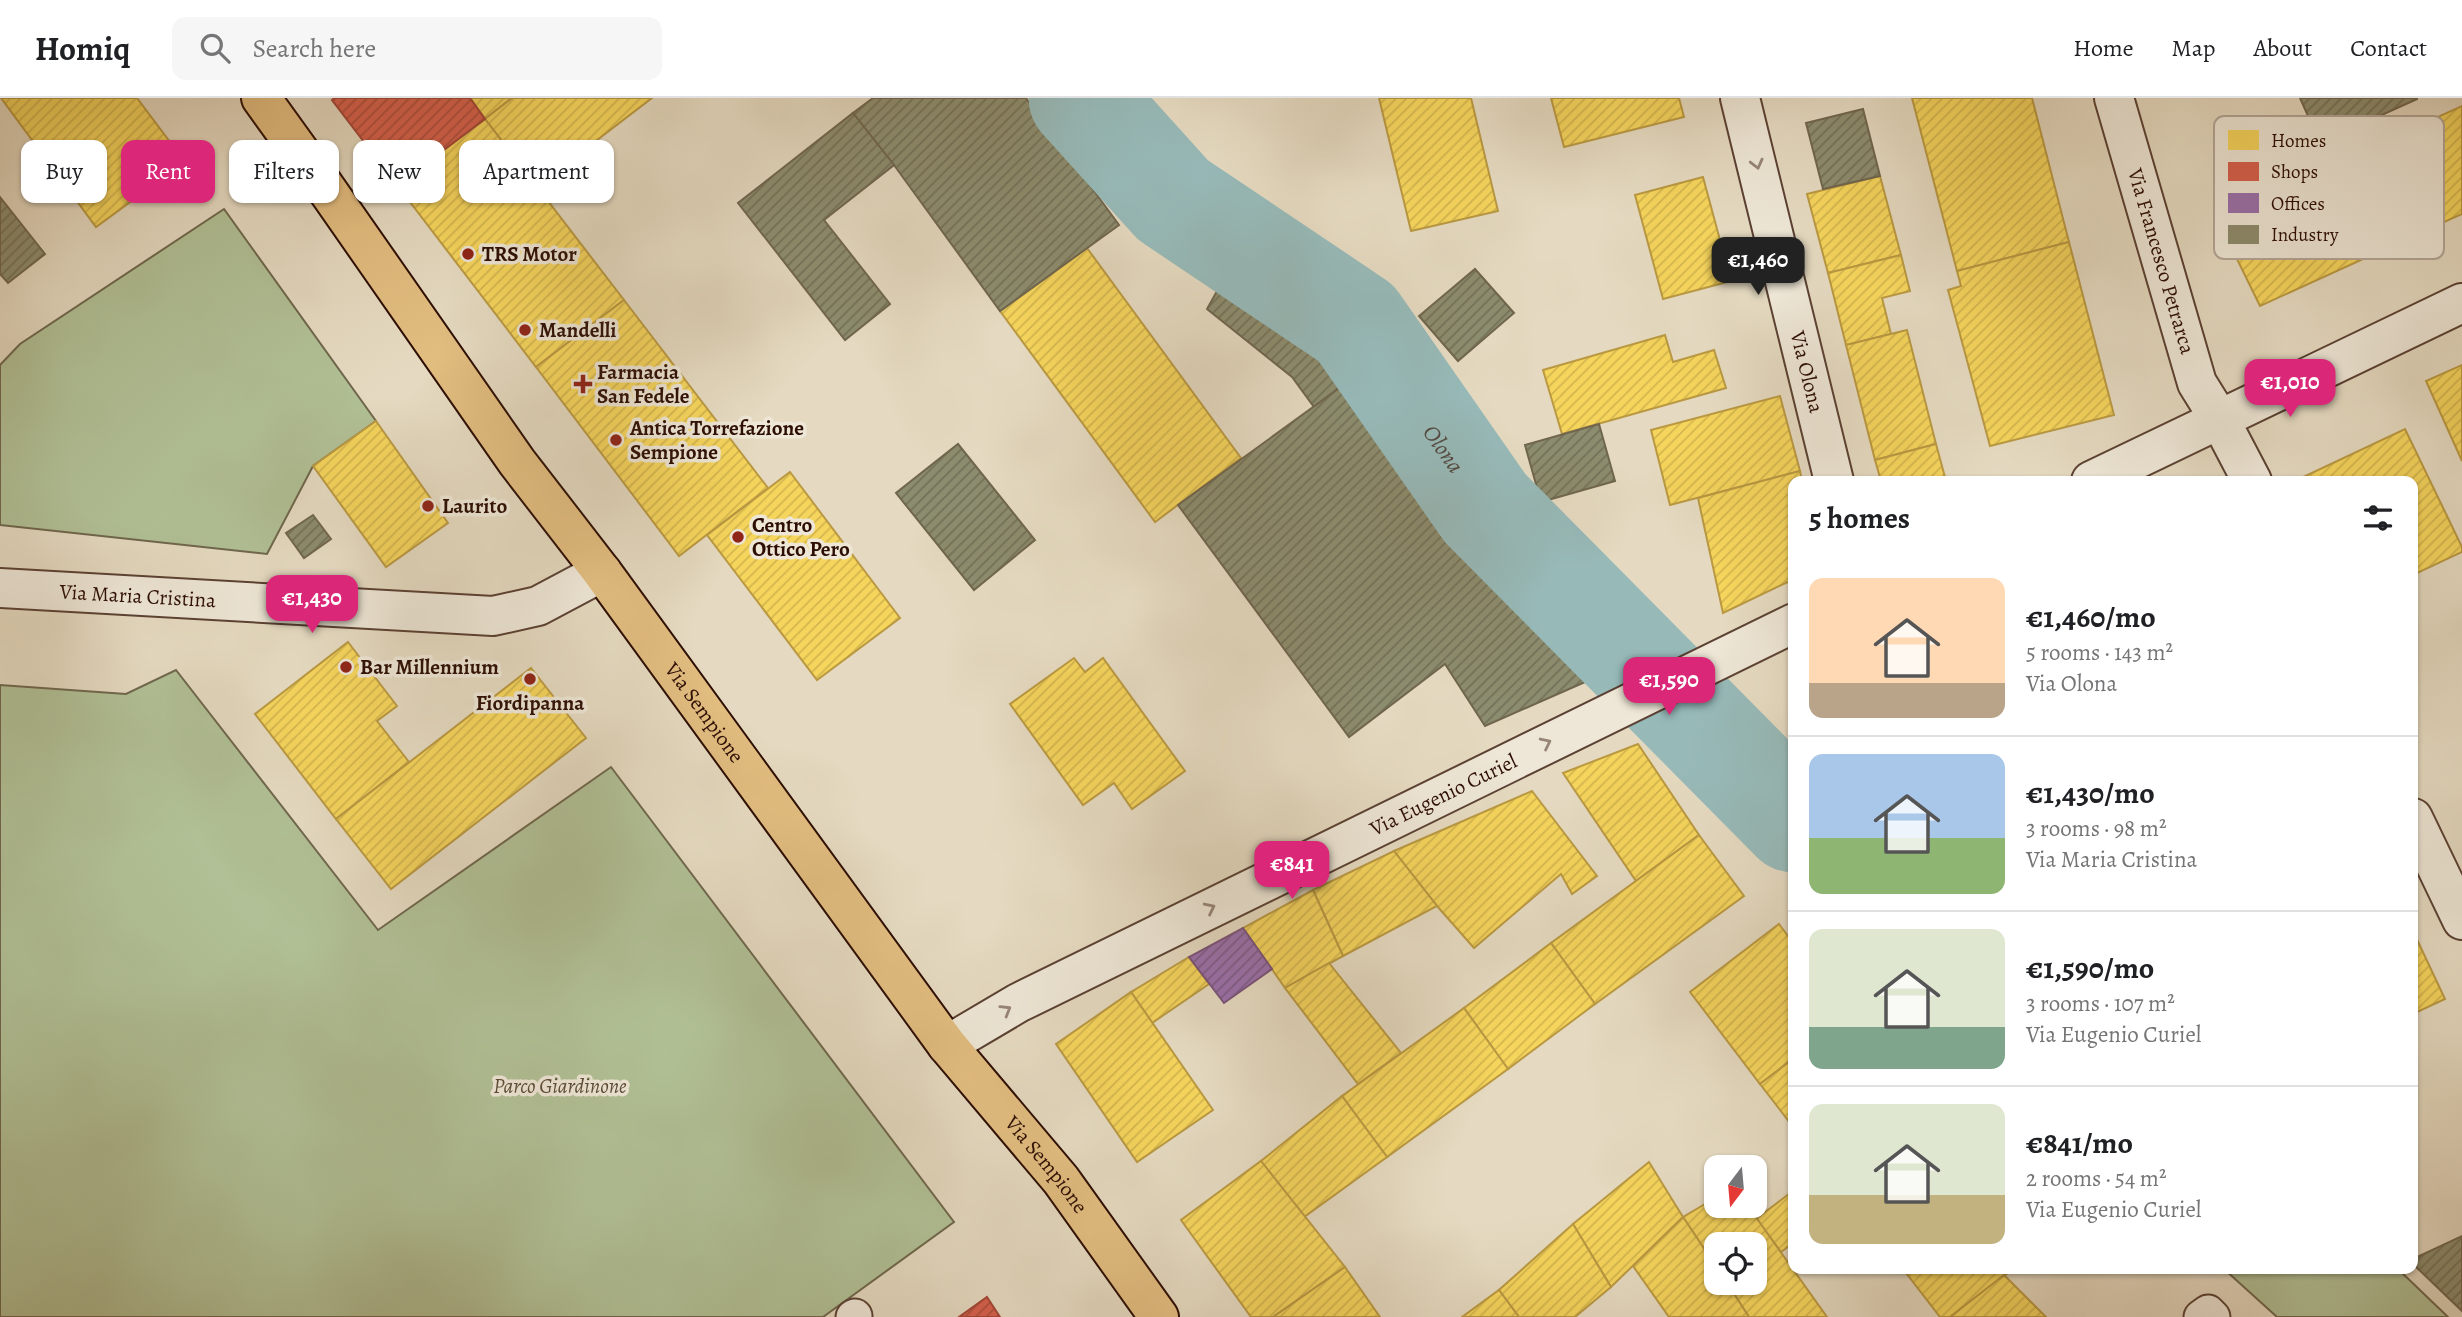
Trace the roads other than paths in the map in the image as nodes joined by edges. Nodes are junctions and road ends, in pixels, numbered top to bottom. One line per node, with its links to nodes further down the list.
1 (261, 98): 9 (main road, Via Sempione)
2 (1741, 98): 6 (street, Via Olona, one-way to 6)
3 (2114, 98): 5 (street, Via Francesco Petrarca)
4 (2462, 303): 5 (street)
5 (2220, 420): 7 (street); 8 (street, Via Francesco Petrarca)
6 (1833, 476)
7 (2102, 476)
8 (2249, 476)
9 (602, 572): 10 (street, Via Maria Cristina); 14 (main road, Via Sempione)
10 (0, 588)
11 (1788, 626): 14 (street, Via Eugenio Curiel, one-way to 11)
12 (2418, 828): 13 (street)
13 (2462, 920)
14 (947, 1045): 15 (main road, Via Sempione)
15 (1159, 1317)
16 (2200, 1317): 17 (lane)
17 (2213, 1317)

